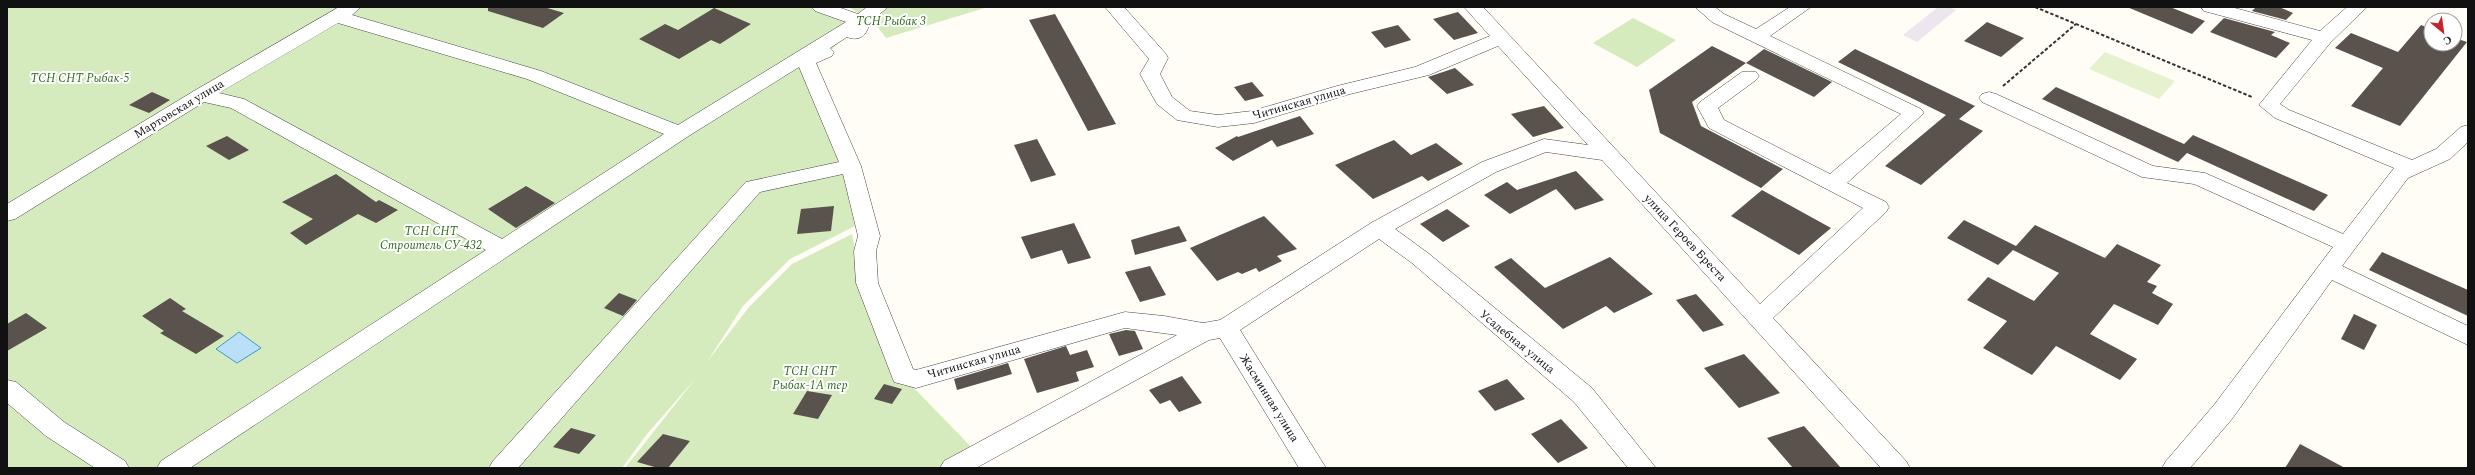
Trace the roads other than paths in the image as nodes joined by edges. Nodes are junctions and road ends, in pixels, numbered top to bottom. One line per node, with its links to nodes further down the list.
1 (821, 7): 10 (street)
2 (879, 7): 10 (street, Читинская улица)
3 (1114, 7): 11 (street, Читинская улица)
4 (1473, 7): 11 (street, улица Героев Бреста)
5 (1704, 7): 12 (street)
6 (1802, 7): 12 (street)
7 (2210, 7): 13 (street)
8 (2358, 7): 13 (street)
9 (344, 11): 15 (street, Мартовская улица); 18 (street)
10 (860, 21): 18 (street); 20 (street, Читинская улица)
11 (1501, 38): 19 (street, улица Героев Бреста)
12 (1758, 38): 22 (street)
13 (2324, 38): 21 (street)
14 (1749, 76): 22 (street)
15 (201, 95): 23 (street, Мартовская улица); 26 (street)
16 (1989, 98): 25 (street)
17 (2468, 131): 21 (street)
18 (680, 133): 26 (street)
19 (1608, 154): 24 (street); 28 (street, улица Героев Бреста)
20 (851, 166): 29 (street, Читинская улица); 34 (street)
21 (2413, 168): 25 (street)
22 (1832, 184): 28 (street)
23 (7, 214)
24 (1379, 228): 29 (street); 37 (street, Усадебная улица)
25 (2346, 244): 27 (street)
26 (503, 249): 33 (street)
27 (2328, 269): 30 (street); 39 (street)
28 (1759, 318): 38 (street, улица Героев Бреста)
29 (1214, 330): 35 (street); 36 (street, Жасминная улица)
30 (2468, 336)
31 (7, 389): 32 (street)
32 (116, 468)
33 (170, 468)
34 (502, 468)
35 (953, 468)
36 (1313, 468)
37 (1643, 468)
38 (1897, 468)
39 (2175, 468)

